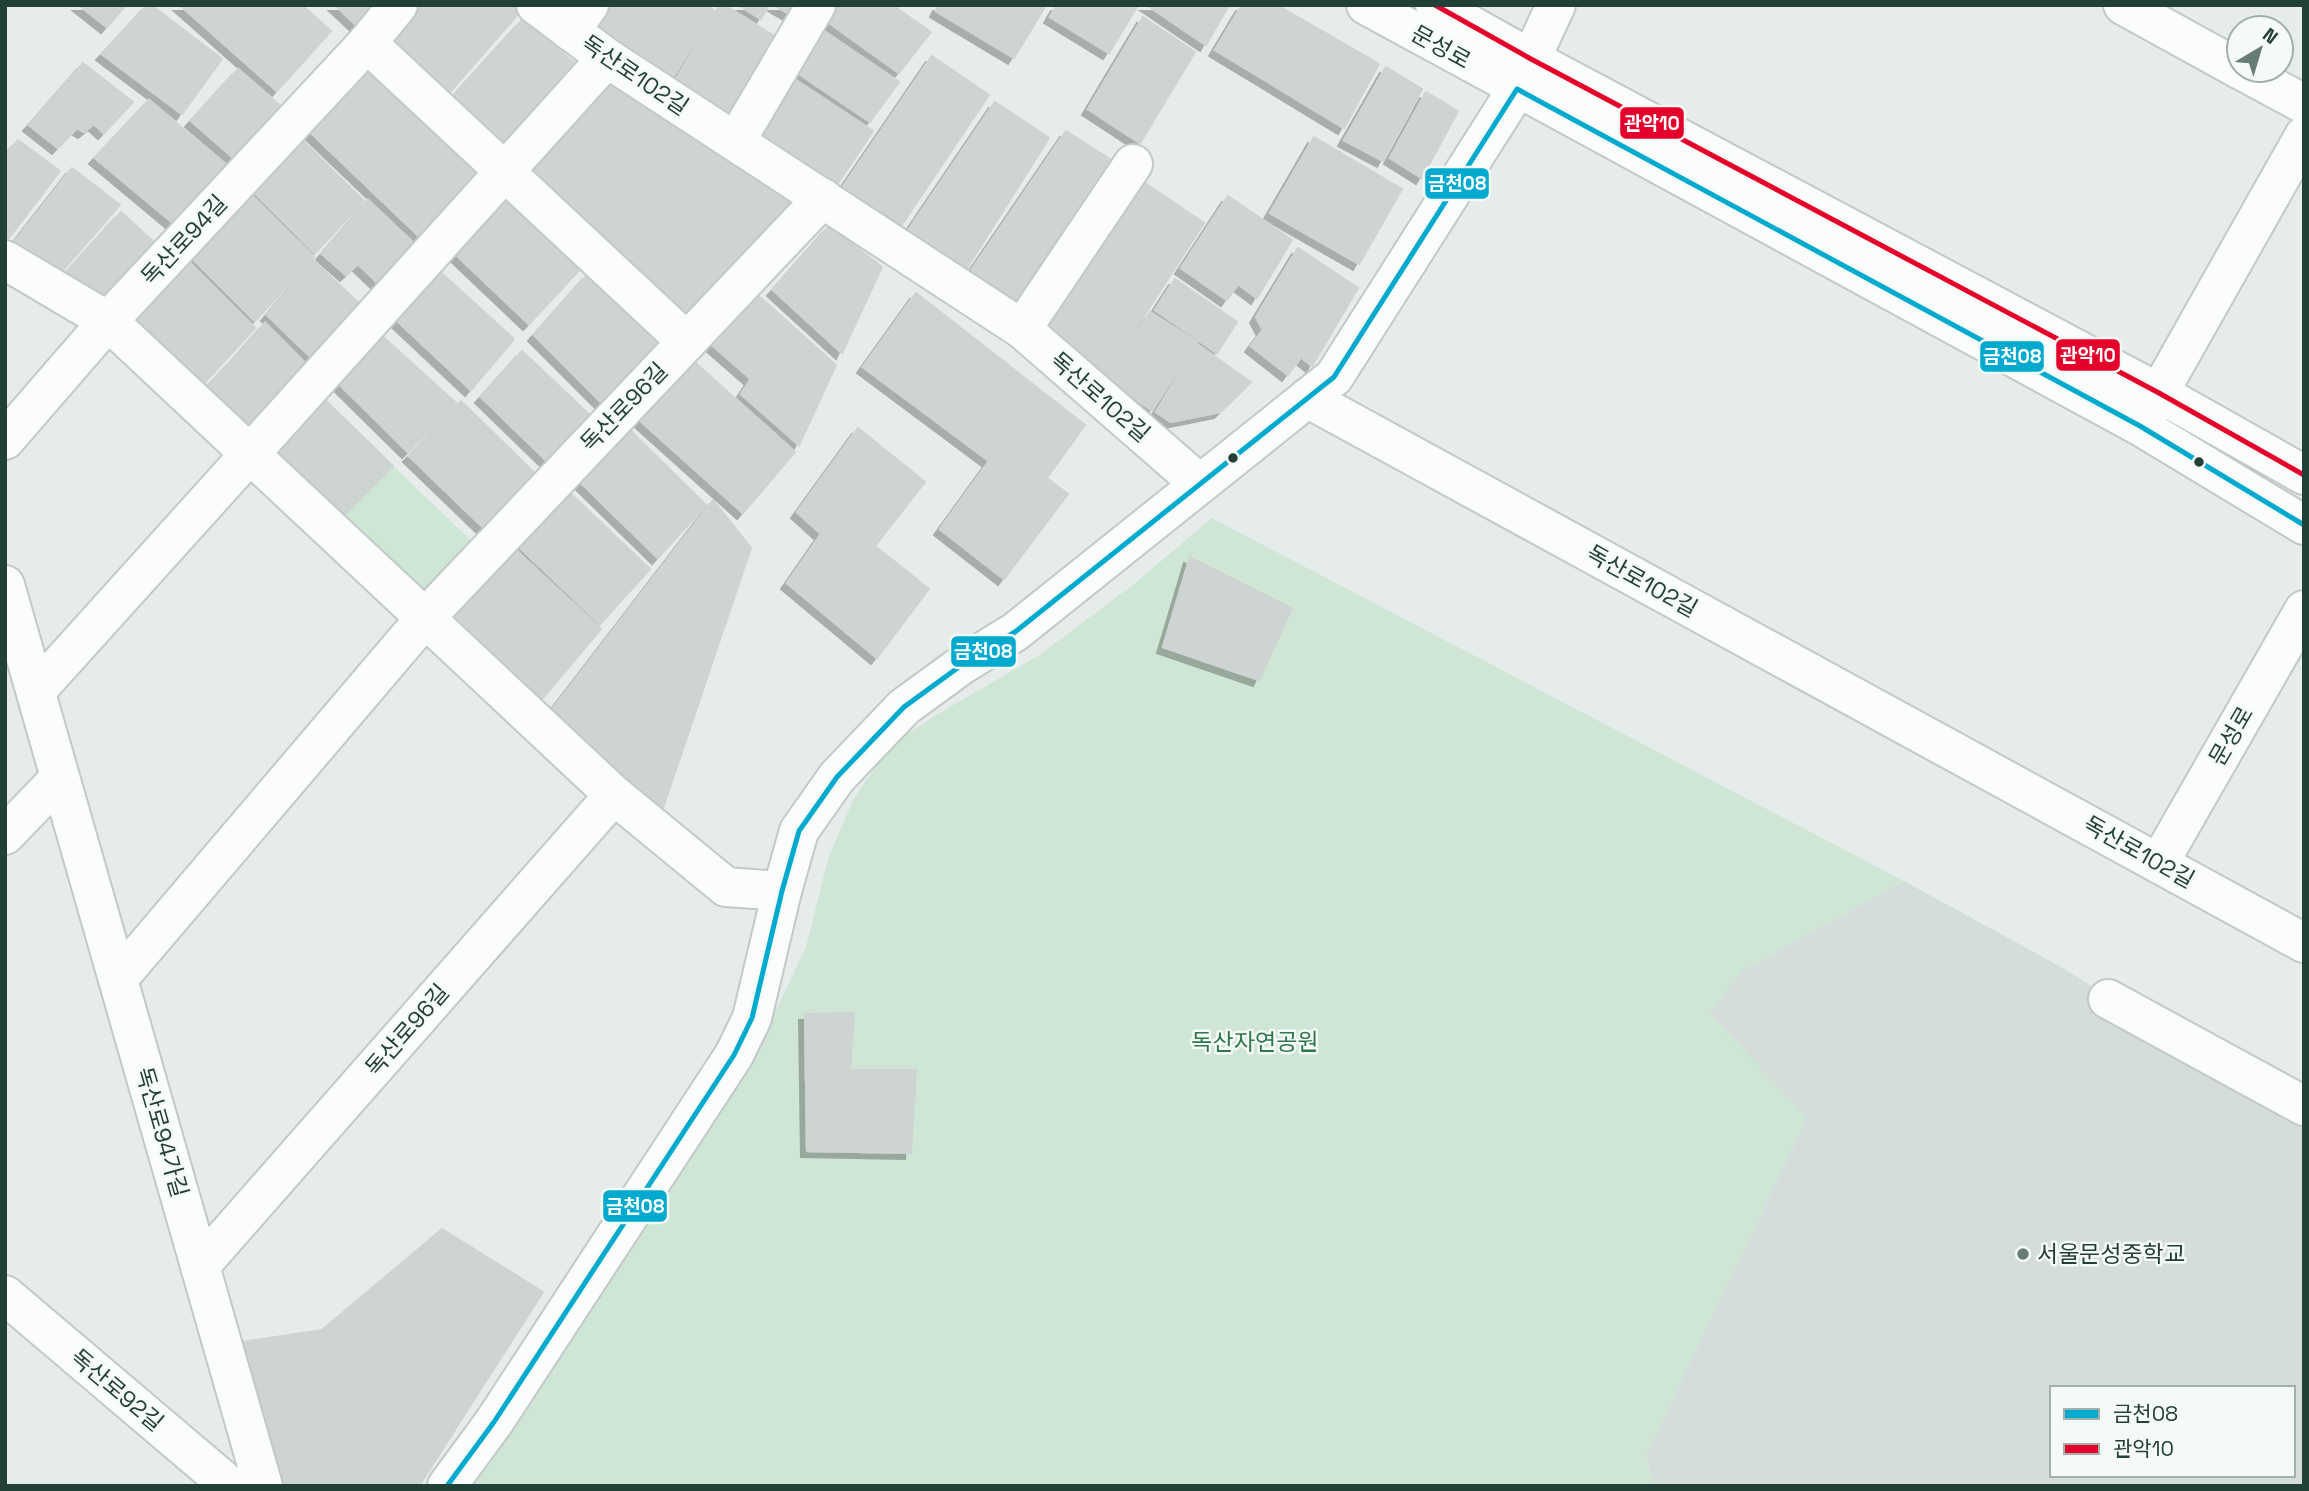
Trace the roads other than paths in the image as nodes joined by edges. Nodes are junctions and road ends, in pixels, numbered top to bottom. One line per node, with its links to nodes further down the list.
1 (398, 5): 9 (street, 독산로94길)
2 (536, 5): 8 (street, 독산로102길)
3 (816, 5): 16 (street)
4 (1366, 5): 12 (street, 문성로)
5 (1435, 5): 12 (street, 문성로)
6 (1556, 5): 12 (street)
7 (2123, 5): 11 (street)
8 (580, 18): 10 (street, 독산로102길)
9 (367, 43): 18 (street); 21 (street, 독산로94길)
10 (607, 58): 16 (street, 독산로102길); 18 (street)
11 (2225, 61)
12 (1524, 74): 24 (street, 문성로); 25 (street); 26 (street, 문성로)
13 (2267, 84): 14 (street)
14 (2304, 104)
15 (2304, 136): 24 (street)
16 (736, 141): 19 (street, 독산로102길)
17 (1133, 164): 22 (street)
18 (505, 172): 23 (street); 28 (street)
19 (823, 198): 22 (street, 독산로102길); 23 (street, 독산로96길)
20 (5, 260): 21 (street)
21 (108, 321): 27 (street, 독산로94길); 28 (street)
22 (1023, 329): 30 (street, 독산로102길)
23 (687, 342): 34 (street, 독산로96길)
24 (2159, 393): 26 (street); 29 (street, 문성로)
25 (1307, 398): 30 (street); 39 (street, 독산로102길)
26 (2140, 426): 31 (street, 문성로)
27 (5, 440)
28 (251, 454): 34 (street); 35 (street)
29 (2304, 475)
30 (1200, 484): 40 (street)
31 (2304, 525)
32 (5, 585): 35 (street, 독산로94가길)
33 (2304, 610): 39 (street, 문성로)
34 (426, 617): 37 (street); 42 (street, 독산로96길)
35 (36, 691): 36 (street, 독산로94가길)
36 (60, 778): 38 (street); 42 (street, 독산로94가길)
37 (614, 795): 40 (street); 45 (street, 독산로96길)
38 (5, 835)
39 (2159, 863): 41 (street, 독산로102길)
40 (782, 891): 49 (street)
41 (2304, 943)
42 (118, 979): 45 (street, 독산로94가길)
43 (2108, 999): 44 (street)
44 (2304, 1106)
45 (200, 1266): 48 (street, 독산로94가길)
46 (5, 1295): 47 (street, 독산로92길)
47 (230, 1486)
48 (264, 1486)
49 (447, 1486)

